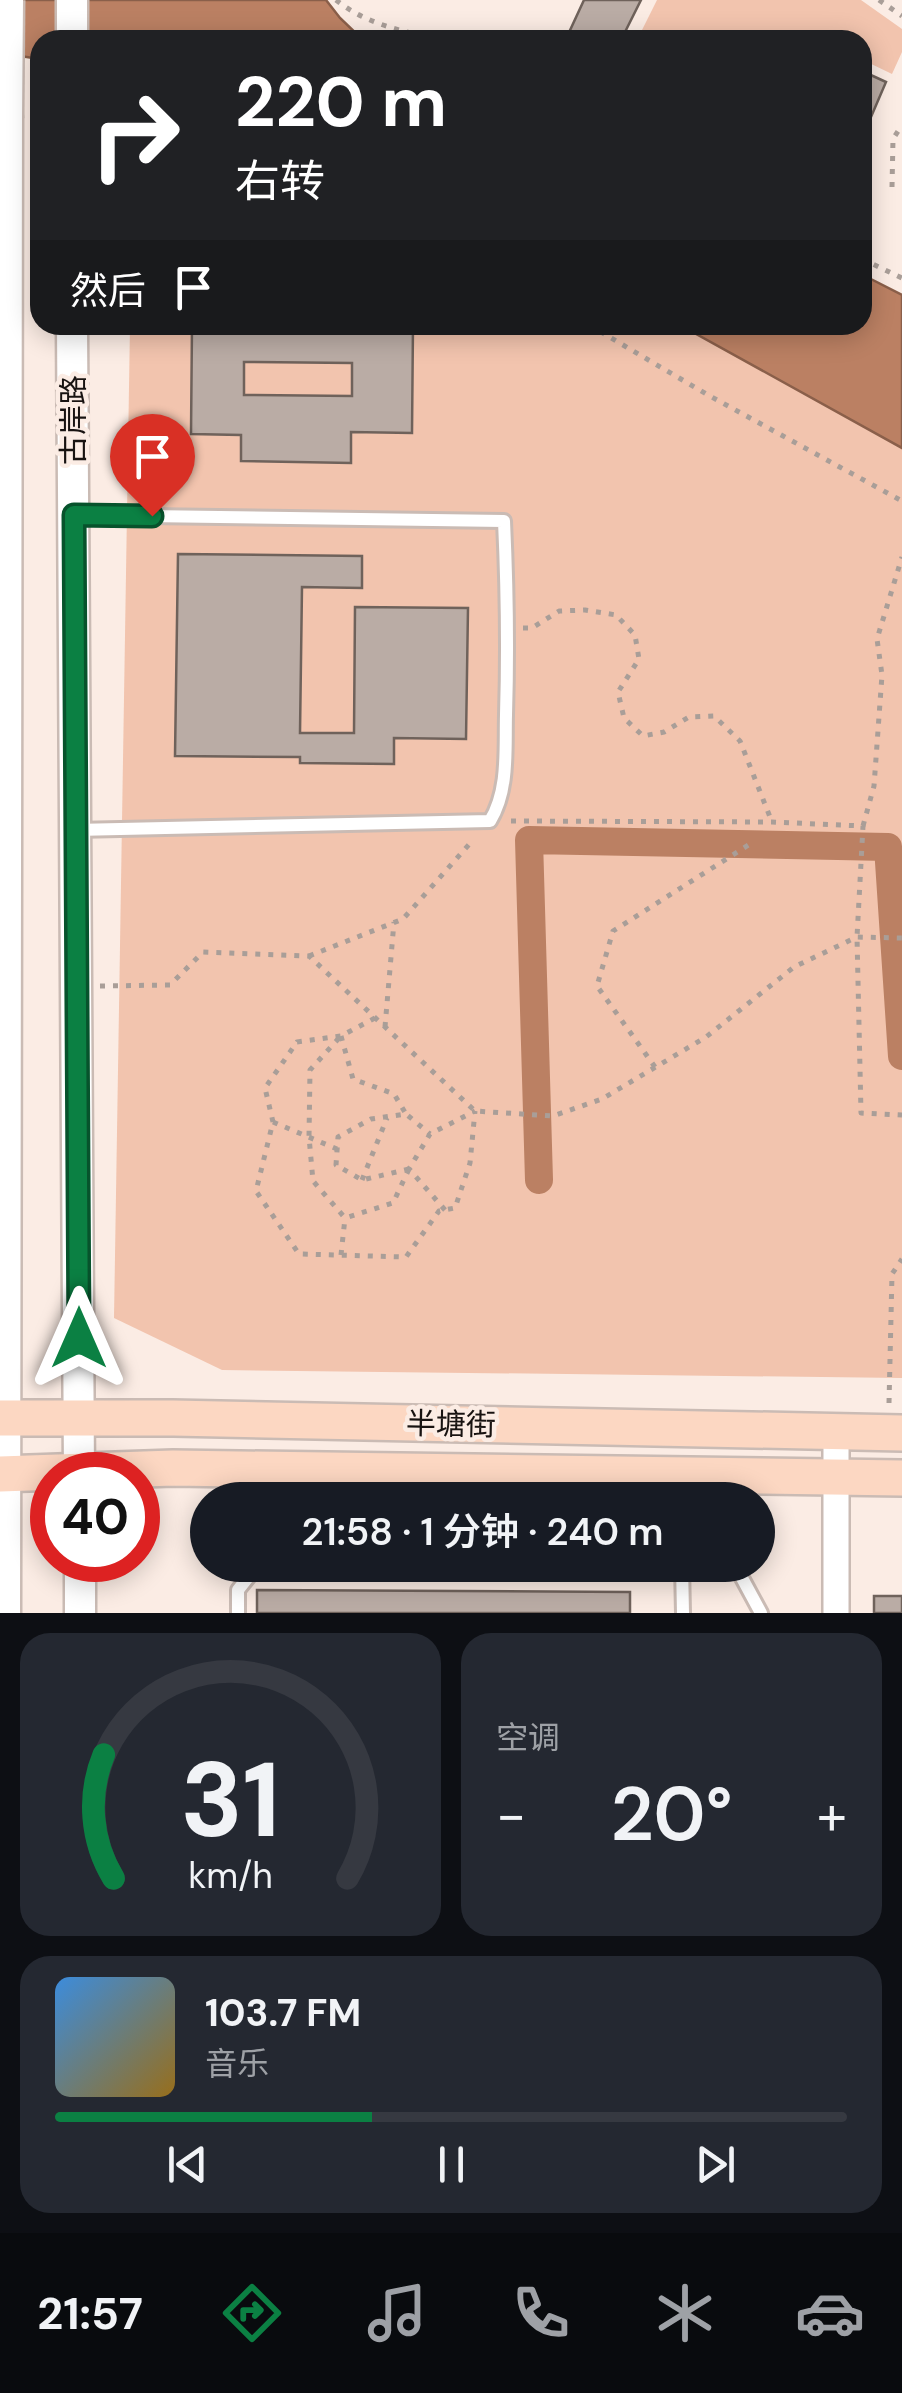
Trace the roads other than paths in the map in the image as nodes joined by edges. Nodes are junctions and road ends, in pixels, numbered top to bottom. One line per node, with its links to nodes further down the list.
1 (8, 0): 4 (street, bridge)
2 (72, 0): 3 (street)
3 (72, 30)
4 (3, 199): 7 (street)
5 (72, 335): 6 (street, 古岸路)
6 (74, 515): 8 (street, 古岸路); 8 (lane)
7 (3, 807): 10 (street)
8 (75, 830): 9 (street, 古岸路)
9 (79, 1417): 10 (main road, 半塘街); 11 (main road, 半塘街); 13 (street, 古岸路)
10 (3, 1418): 15 (street)
11 (836, 1432): 12 (main road, 半塘街); 17 (street)
12 (895, 1433)
13 (80, 1452)
14 (160, 1469): 17 (main road, 半塘街)
15 (2, 1474): 16 (main road, 半塘街); 23 (street)
16 (30, 1474)
17 (836, 1478): 18 (main road, 半塘街); 28 (street)
18 (902, 1478)
19 (80, 1582): 24 (street)
20 (244, 1582): 25 (lane)
21 (682, 1582): 26 (lane)
22 (744, 1582): 27 (lane)
23 (5, 1613)
24 (80, 1613)
25 (238, 1613)
26 (683, 1613)
27 (761, 1613)
28 (836, 1613)

